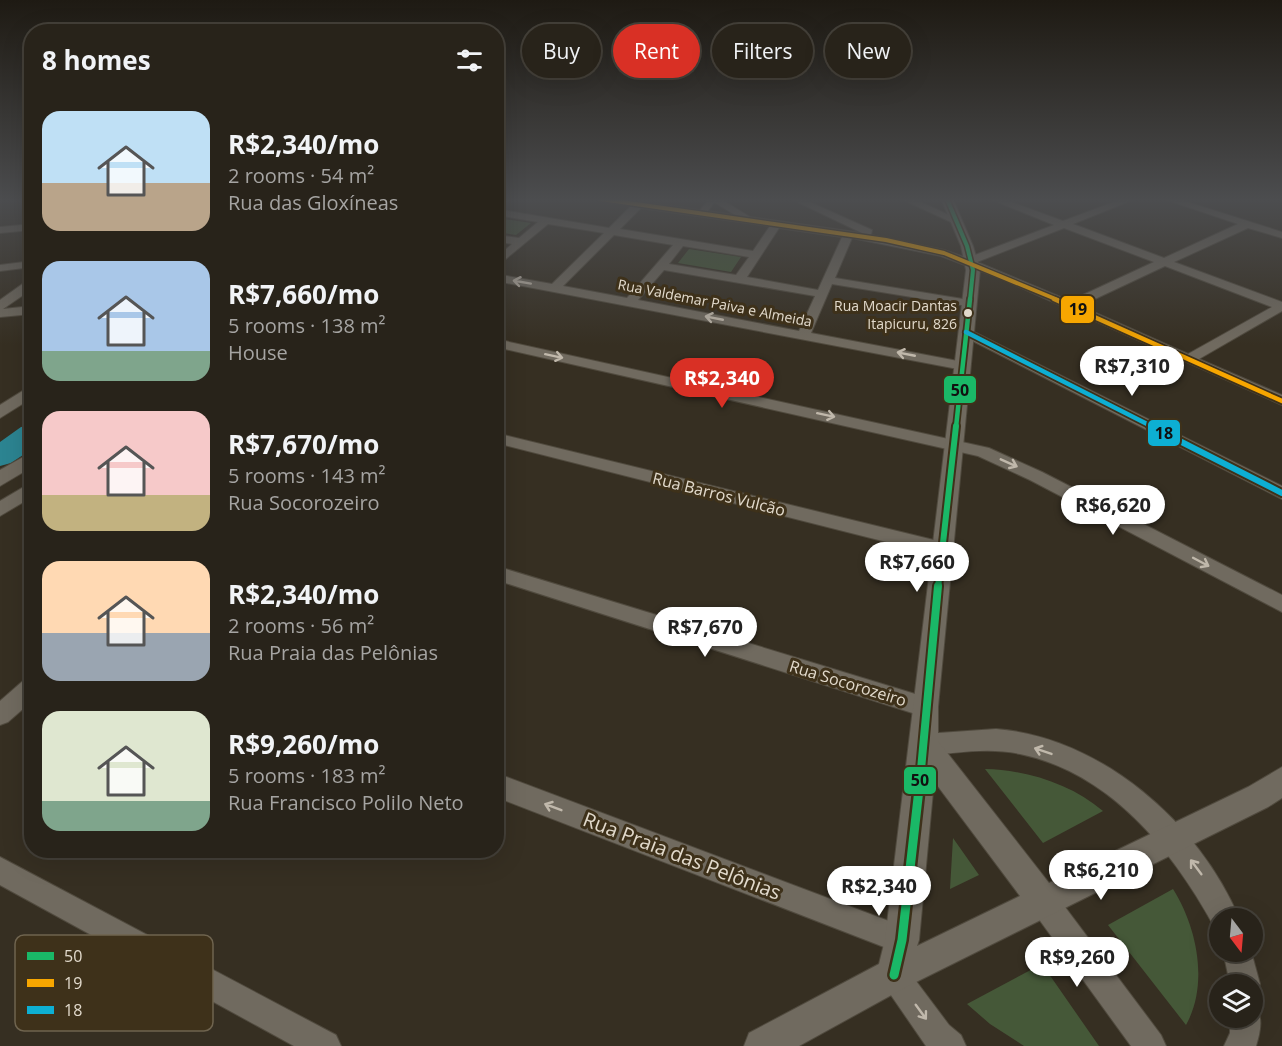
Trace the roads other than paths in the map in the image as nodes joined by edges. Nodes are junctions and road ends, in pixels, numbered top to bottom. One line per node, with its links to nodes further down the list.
1 (596, 248): 20 (street)
2 (676, 248): 15 (street)
3 (715, 248): 11 (street)
4 (761, 248): 11 (street)
5 (842, 248): 19 (street)
6 (918, 248): 12 (street)
7 (966, 248): 12 (street)
8 (1004, 248): 12 (street)
9 (1127, 248): 13 (street)
10 (1196, 248): 13 (street)
11 (756, 255): 17 (street)
12 (971, 261): 24 (street); 26 (street)
13 (1165, 262): 26 (street); 27 (street)
14 (24, 265): 16 (street)
15 (662, 266): 17 (street); 23 (street)
16 (0, 268)
17 (740, 279): 22 (street)
18 (504, 280): 20 (street, Rua Valdemar Paiva e Almeida, one-way to 18)
19 (828, 280): 22 (street); 24 (street)
20 (555, 288): 23 (street, Rua Valdemar Paiva e Almeida)
21 (24, 289): 25 (street)
22 (822, 294): 31 (street)
23 (630, 302): 31 (street, Rua Valdemar Paiva e Almeida, one-way to 23)
24 (969, 304): 30 (street)
25 (0, 306)
26 (1069, 306): 33 (street)
27 (1282, 306): 33 (street)
28 (24, 311): 29 (street)
29 (0, 313)
30 (966, 332): 34 (street); 42 (street)
31 (804, 335): 34 (street, Rua Valdemar Paiva e Almeida, one-way to 31)
32 (504, 345): 39 (street, one-way to 39)
33 (1190, 359): 36 (street)
34 (963, 366): 39 (street)
35 (24, 396): 37 (street)
36 (1282, 401)
37 (0, 413)
38 (504, 440): 45 (street, Rua Barros Vulcão)
39 (954, 443): 45 (street); 47 (street, one-way to 47)
40 (24, 463): 41 (street)
41 (0, 479)
42 (1282, 493)
43 (24, 494): 44 (street)
44 (0, 510)
45 (942, 549): 49 (street)
46 (504, 575): 49 (street, Rua Socorozeiro)
47 (1282, 604)
48 (24, 694): 50 (street)
49 (925, 707): 51 (street)
50 (0, 715)
51 (924, 745): 54 (street, one-way to 51); 56 (street); 59 (street)
52 (1282, 781): 54 (street)
53 (504, 788): 59 (street, Rua Praia das Pelônias, one-way to 53)
54 (1174, 838): 56 (street); 57 (street, one-way to 54)
55 (0, 870): 58 (street)
56 (1043, 901): 60 (street); 66 (street)
57 (1220, 908)
58 (120, 935)
59 (902, 940): 60 (street)
60 (894, 975): 64 (street); 65 (street, one-way to 65)
61 (213, 985): 63 (street)
62 (1245, 1028): 67 (street)
63 (325, 1046)
64 (762, 1046)
65 (950, 1046)
66 (1149, 1046)
67 (1240, 1046)

